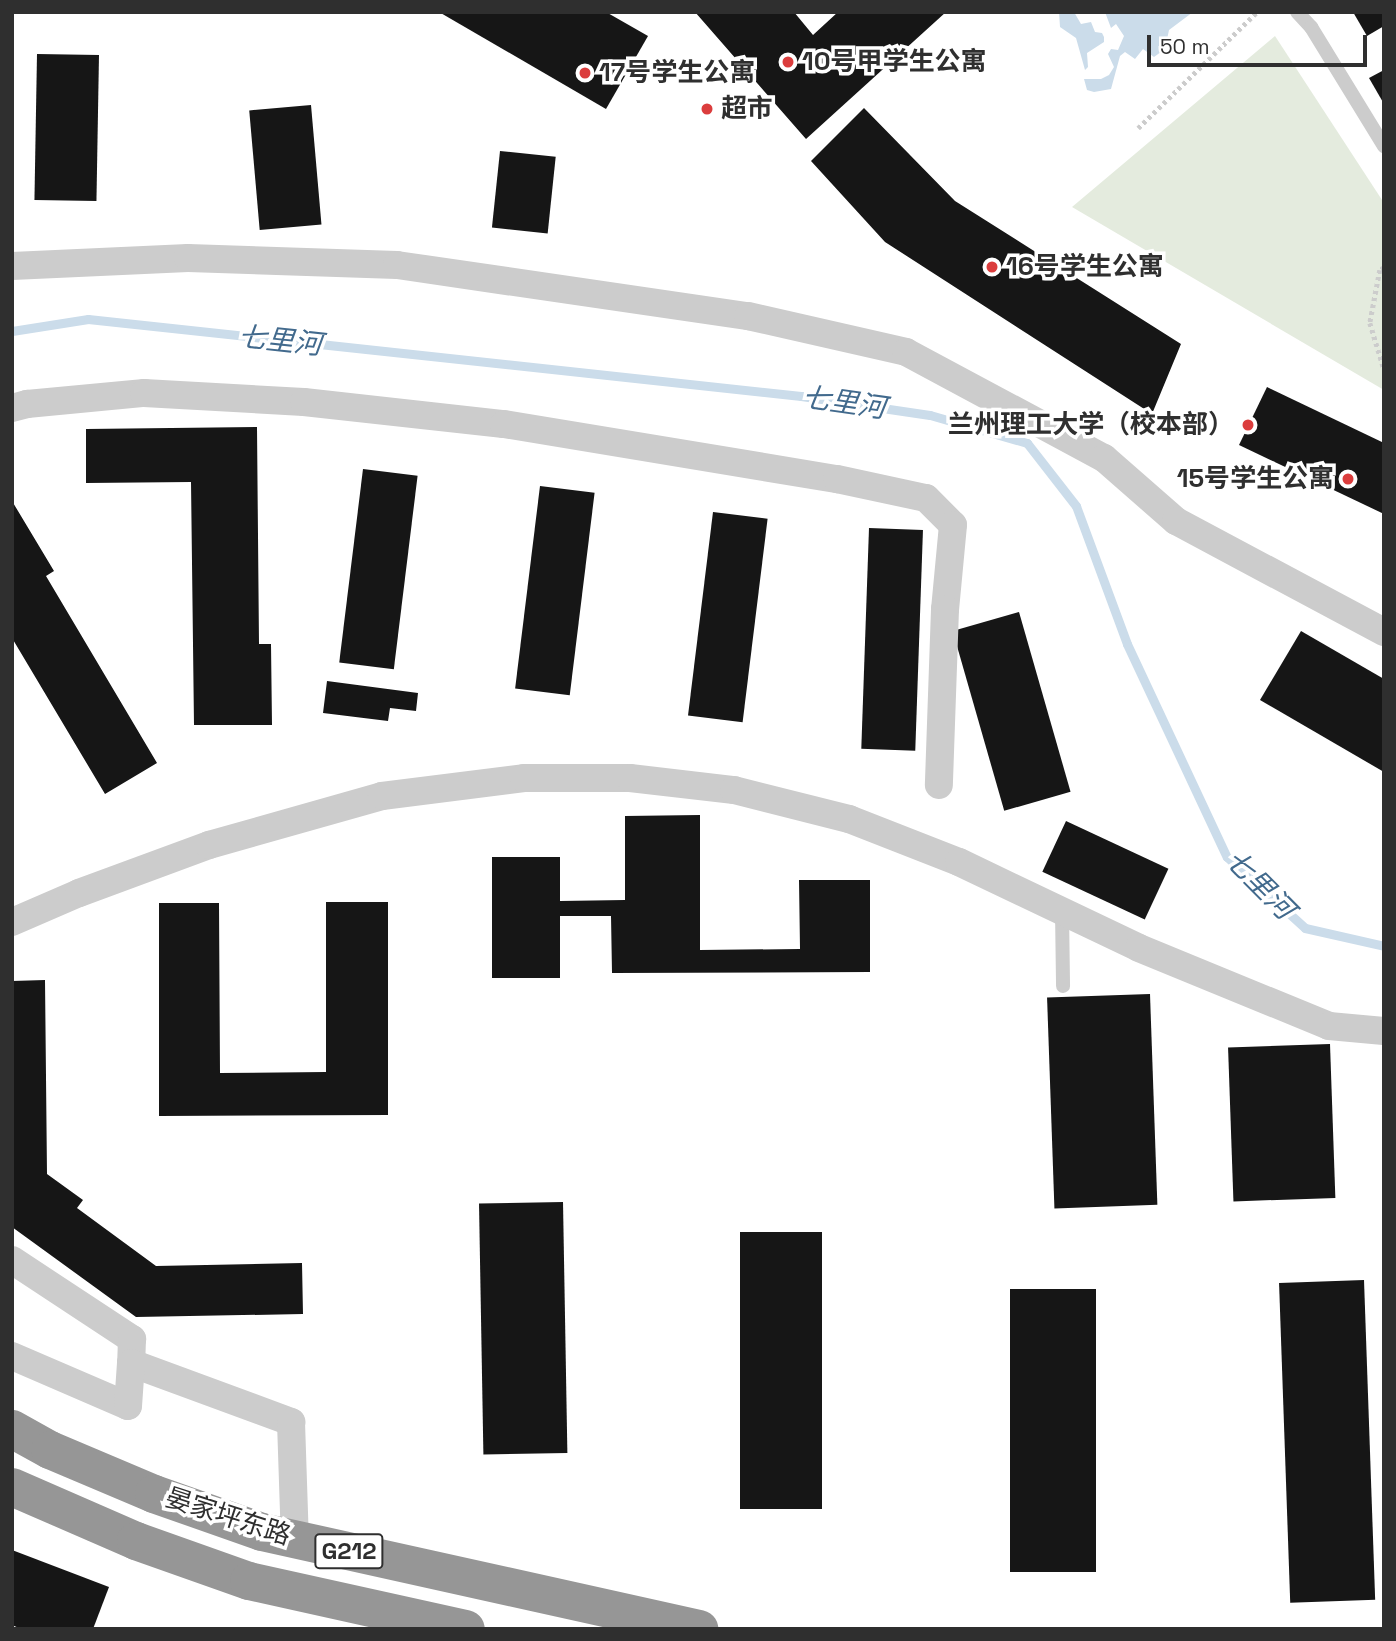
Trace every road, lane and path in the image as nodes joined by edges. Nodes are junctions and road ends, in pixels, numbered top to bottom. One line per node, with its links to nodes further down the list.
1 (1257, 12): 3 (path)
2 (1297, 12): 4 (lane)
3 (1138, 128)
4 (1384, 146)
5 (12, 266): 9 (street)
6 (1384, 268): 7 (path)
7 (1384, 369)
8 (12, 408): 10 (street)
9 (1384, 632)
10 (939, 785)
11 (1062, 911): 12 (street); 13 (lane); 14 (street)
12 (12, 922)
13 (1063, 986)
14 (1384, 1031)
15 (12, 1260): 17 (street)
16 (12, 1356): 17 (street)
17 (131, 1363): 20 (street)
18 (12, 1429): 20 (highway, 晏家坪东路 / G212)
19 (12, 1487): 21 (highway, 晏家坪东路 / G212)
20 (295, 1539): 22 (highway, 晏家坪东路 / G212)
21 (466, 1629)
22 (699, 1629)

